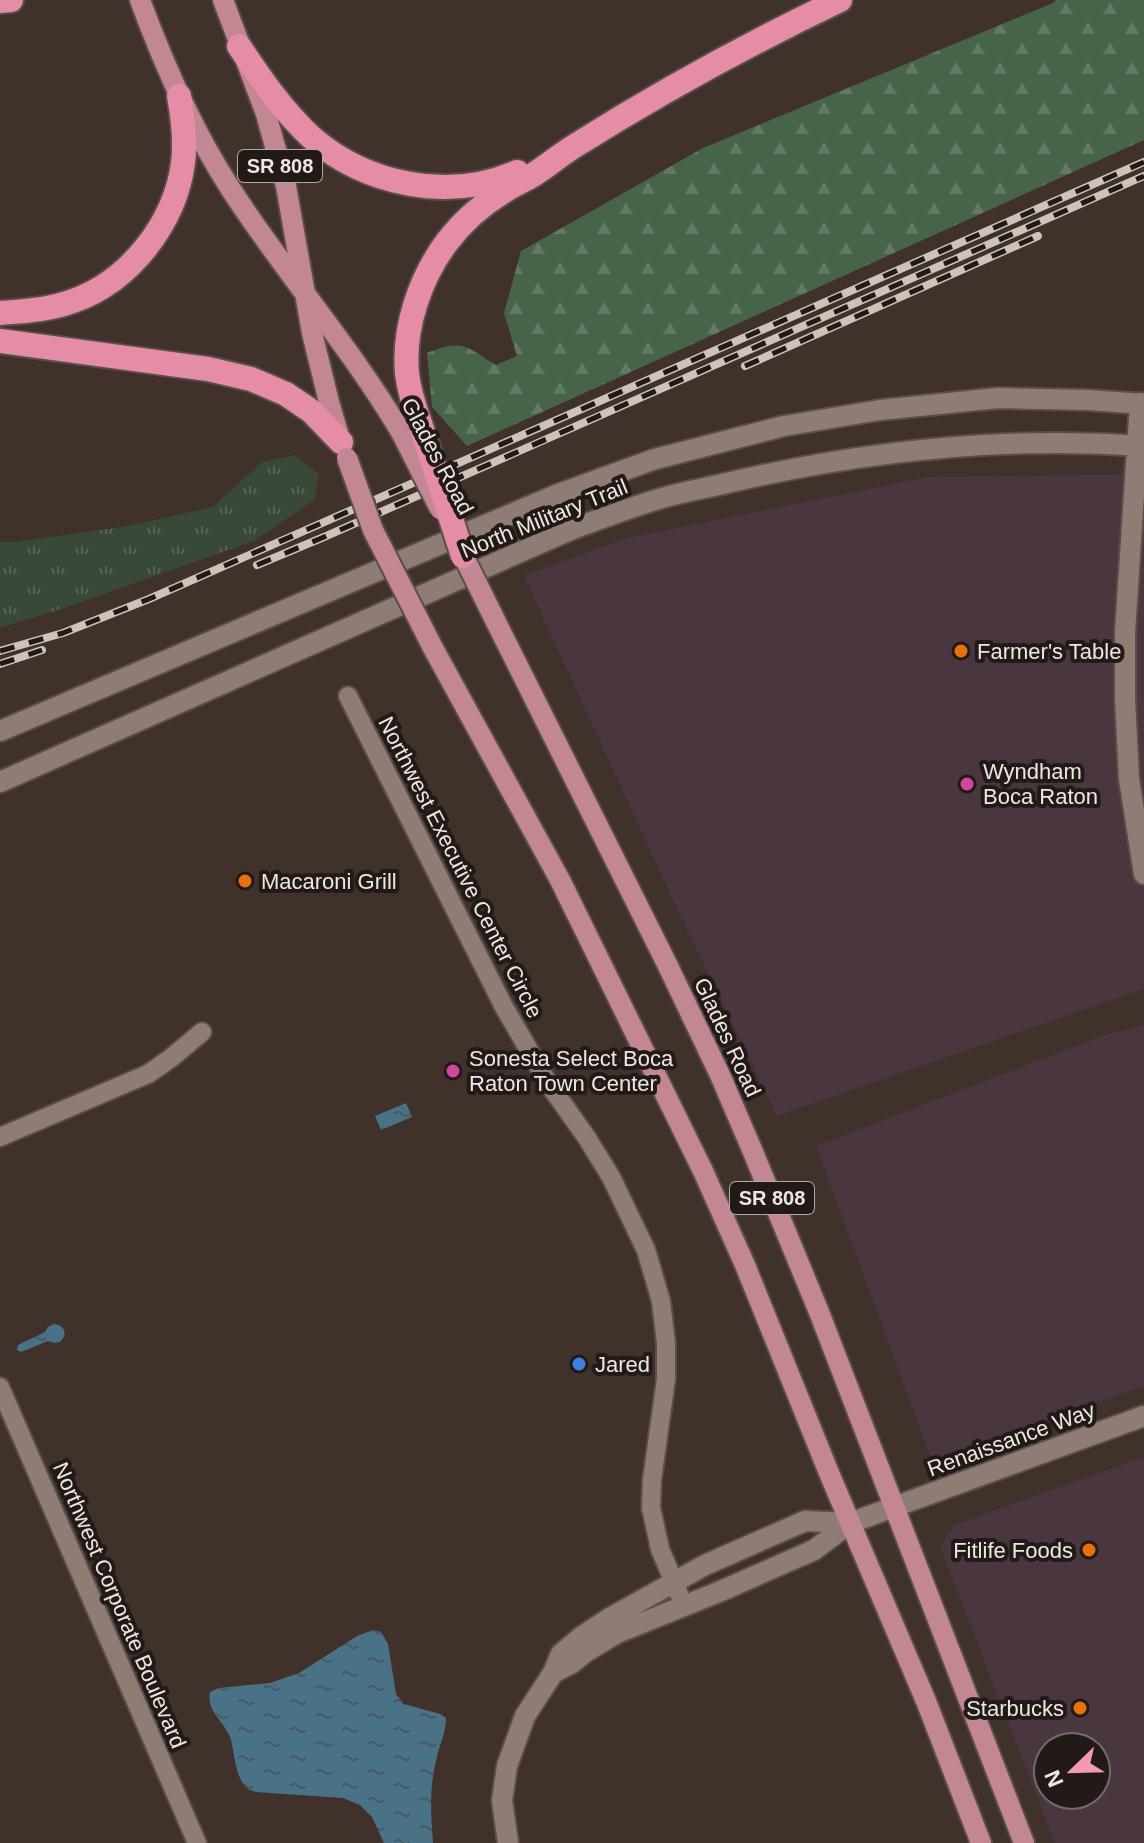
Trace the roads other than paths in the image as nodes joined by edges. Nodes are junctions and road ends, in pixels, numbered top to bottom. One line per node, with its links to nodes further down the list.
1 (11, 0): 5 (highway)
2 (140, 0): 7 (main road, Glades Road / SR 808)
3 (223, 0): 6 (main road, Glades Road / SR 808)
4 (840, 0): 8 (highway)
5 (0, 1)
6 (239, 46): 8 (highway); 9 (main road, Glades Road / SR 808)
7 (179, 96): 9 (main road, Glades Road / SR 808); 10 (highway)
8 (571, 148): 13 (highway)
9 (305, 291): 13 (main road, Glades Road / SR 808); 15 (main road, Glades Road / SR 808)
10 (0, 313)
11 (0, 341): 15 (highway)
12 (1142, 404): 14 (main road); 18 (main road, North Military Trail)
13 (411, 430): 16 (highway, bridge)
14 (1141, 445): 19 (main road, North Military Trail); 20 (main road)
15 (344, 450): 26 (main road, Glades Road / SR 808, bridge)
16 (463, 556): 25 (main road, Glades Road / SR 808, bridge)
17 (348, 696): 27 (street, Northwest Executive Center Circle)
18 (0, 731)
19 (0, 782)
20 (1144, 874)
21 (202, 1032): 22 (street)
22 (0, 1137)
23 (0, 1387): 29 (street, Northwest Corporate Boulevard)
24 (1144, 1416): 25 (main road, Renaissance Way)
25 (894, 1507): 26 (main road, Renaissance Way); 32 (main road, Glades Road / SR 808)
26 (850, 1523): 27 (main road); 28 (main road); 31 (main road, Glades Road / SR 808)
27 (676, 1588): 28 (main road)
28 (553, 1673): 30 (main road)
29 (197, 1843)
30 (508, 1843)
31 (981, 1843)
32 (1024, 1843)

